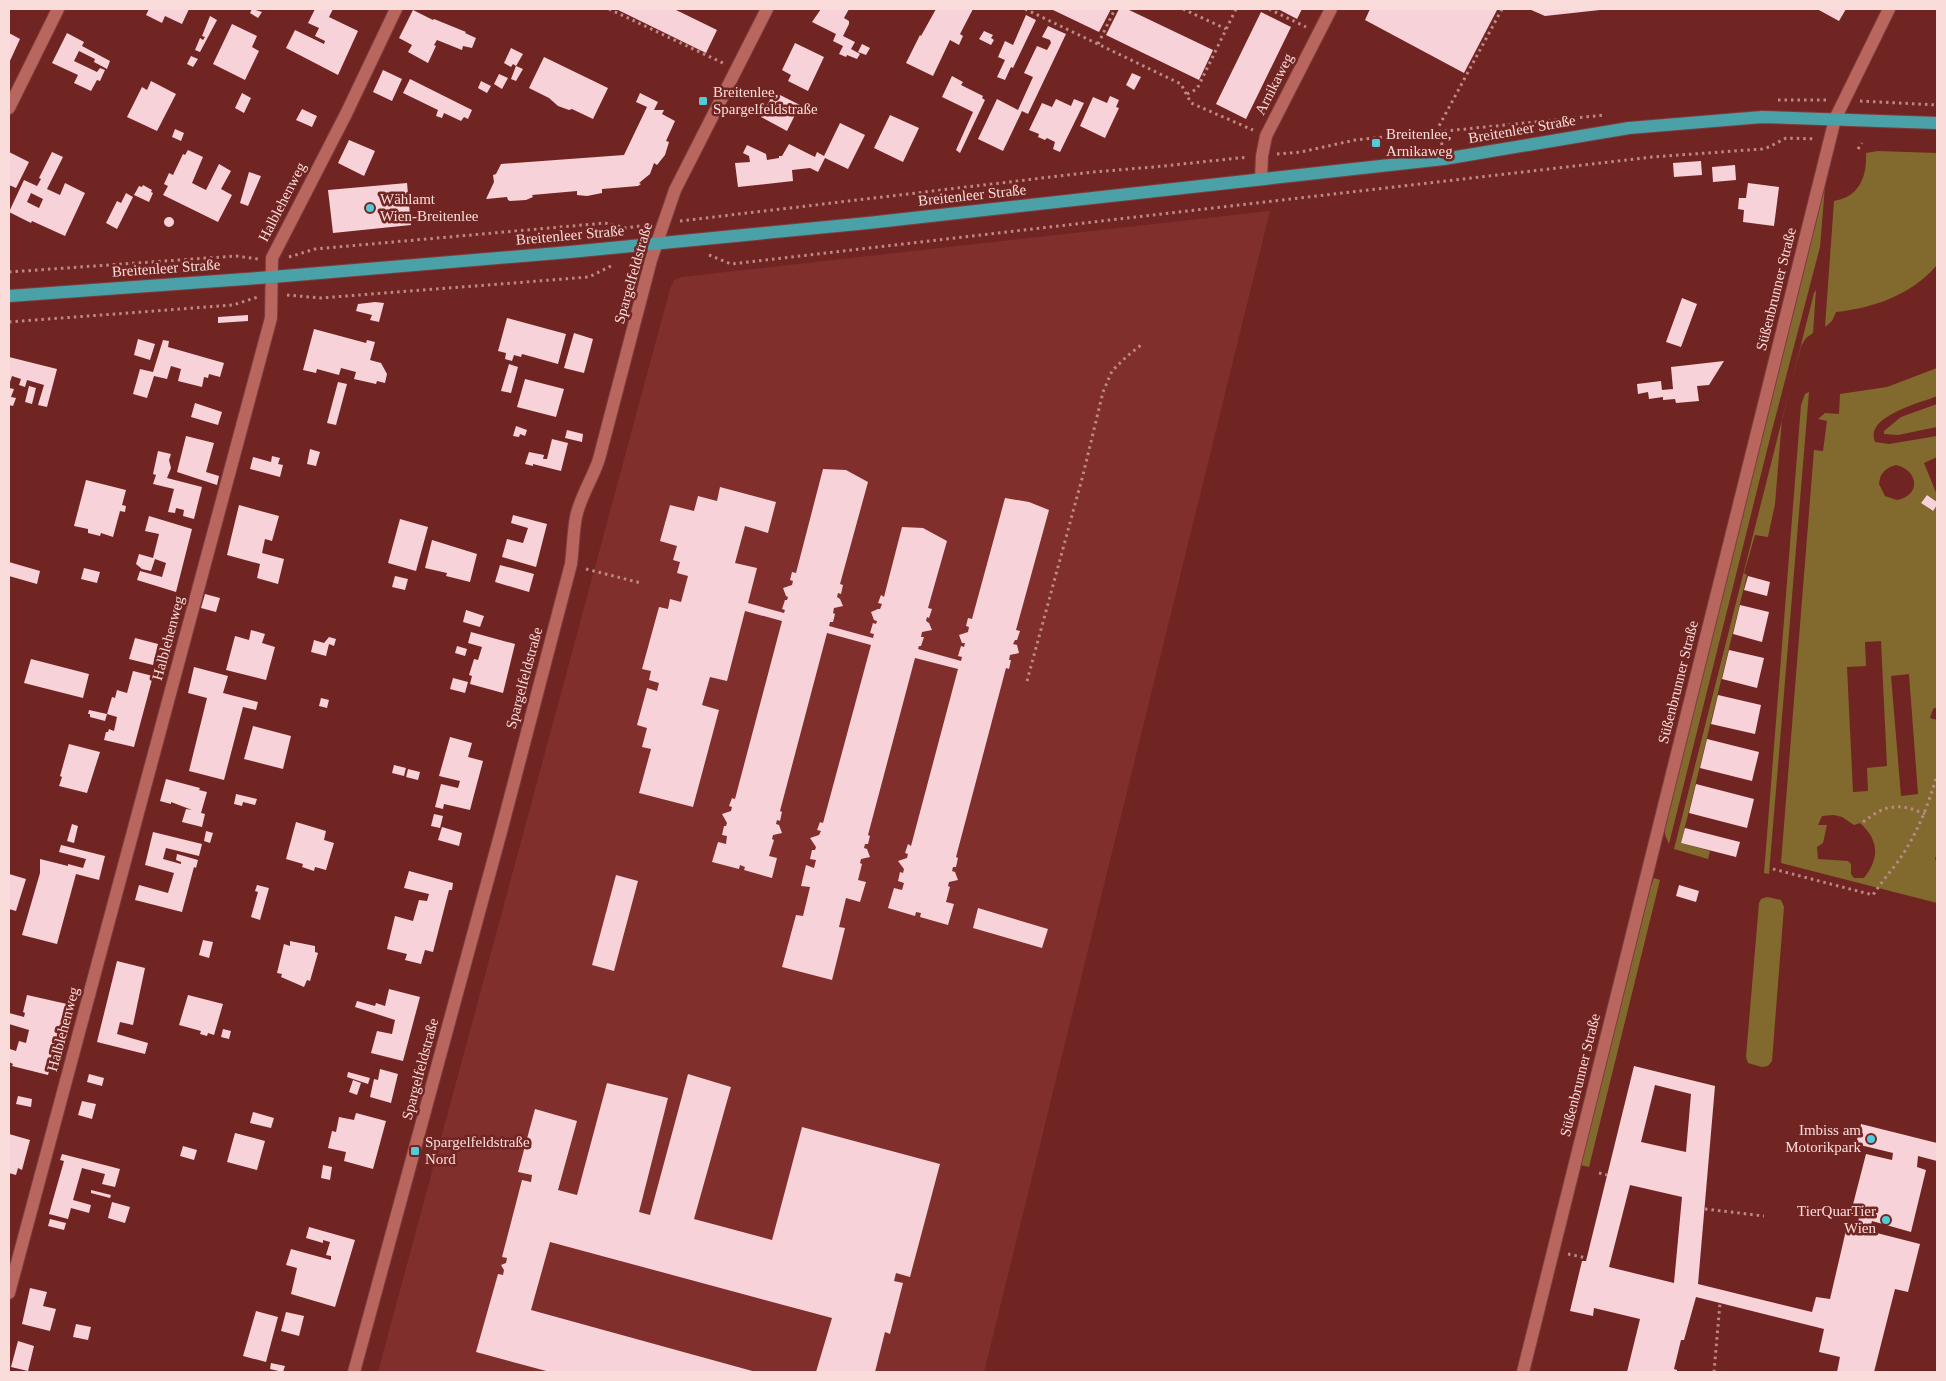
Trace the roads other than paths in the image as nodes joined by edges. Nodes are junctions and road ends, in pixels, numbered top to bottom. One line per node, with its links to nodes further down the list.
1 (58, 9): 6 (street)
2 (396, 9): 11 (street, Halblehenweg)
3 (767, 9): 10 (street, Spargelfeldstraße)
4 (1331, 9): 9 (street, Arnikaweg)
5 (1890, 9): 7 (street, Süßenbrunner Straße)
6 (9, 108)
7 (1835, 119): 8 (main road, Breitenleer Straße); 9 (main road, Breitenleer Straße); 15 (street, Süßenbrunner Straße)
8 (1937, 123)
9 (1261, 179): 10 (main road, Breitenleer Straße)
10 (656, 243): 11 (main road, Breitenleer Straße); 14 (street, Spargelfeldstraße)
11 (272, 277): 12 (main road, Breitenleer Straße); 13 (street, Halblehenweg)
12 (9, 296)
13 (9, 1293)
14 (354, 1372)
15 (1523, 1372)

